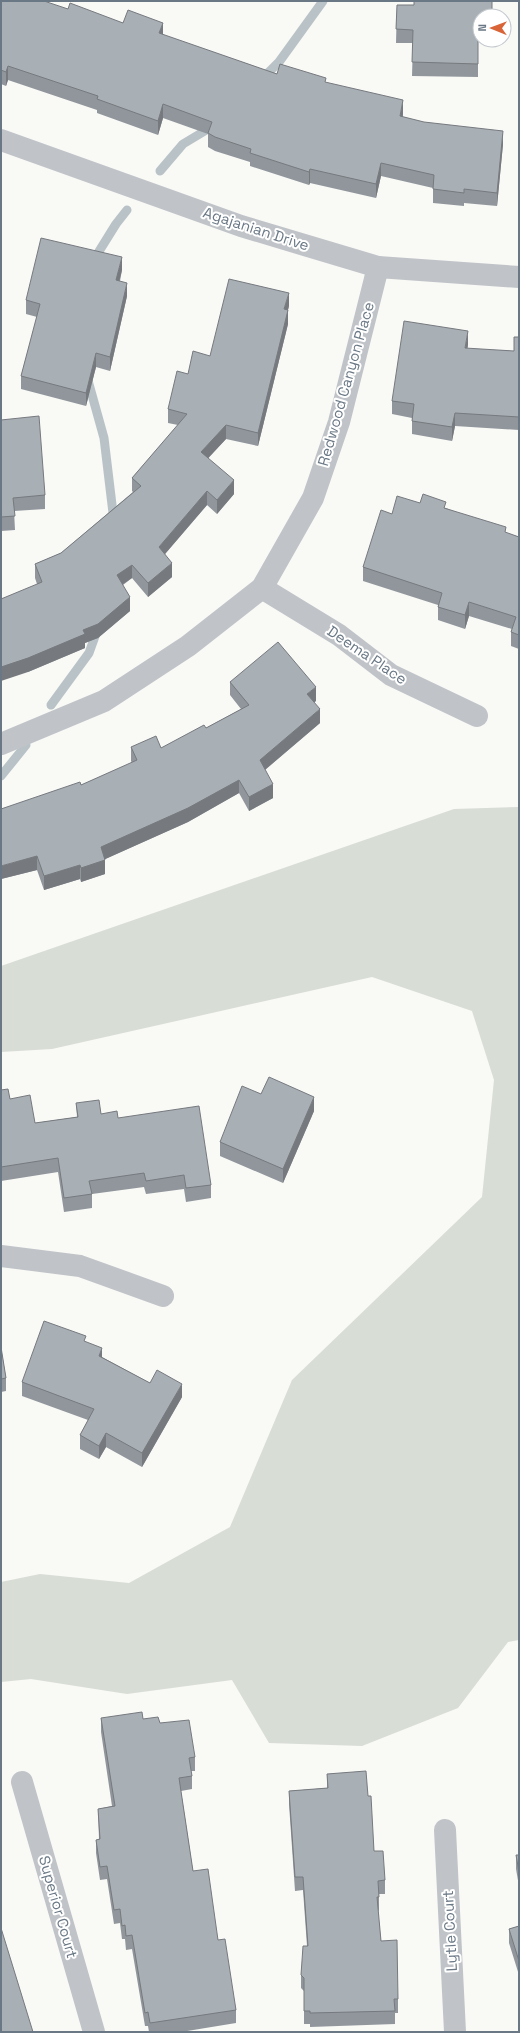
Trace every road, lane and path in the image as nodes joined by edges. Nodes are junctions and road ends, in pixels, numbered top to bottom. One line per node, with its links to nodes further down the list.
1 (2, 145): 2 (street, Agajanian Drive)
2 (378, 267): 3 (street, Agajanian Drive); 4 (street, Redwood Canyon Place)
3 (519, 277)
4 (262, 588): 5 (street, Deema Place); 6 (street, Redwood Canyon Place)
5 (476, 716)
6 (1, 744)
7 (1, 1256): 8 (street)
8 (164, 1296)
9 (22, 1782): 11 (street, Superior Court)
10 (445, 1830): 12 (street, Lytle Court)
11 (94, 2032)
12 (455, 2032)

